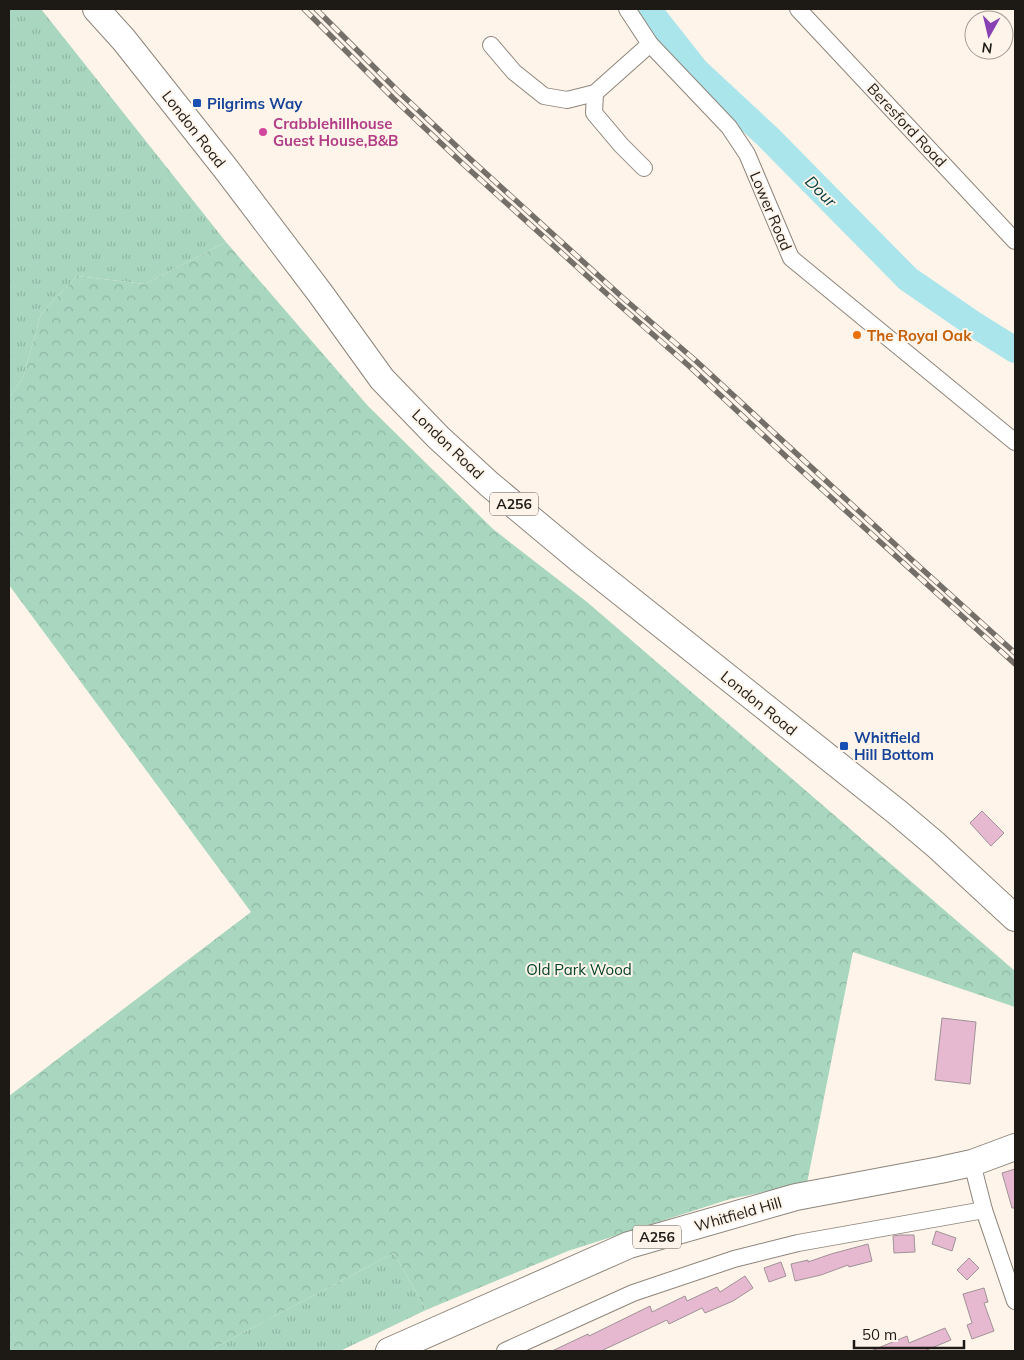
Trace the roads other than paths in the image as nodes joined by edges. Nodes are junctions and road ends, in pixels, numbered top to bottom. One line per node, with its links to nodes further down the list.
1 (96, 9): 10 (main road, London Road / A256)
2 (627, 9): 4 (street, Lower Road)
3 (798, 9): 8 (street, Beresford Road)
4 (650, 44): 6 (street); 9 (street, Lower Road)
5 (491, 45): 6 (street)
6 (595, 93): 7 (street)
7 (644, 168)
8 (1015, 241)
9 (1015, 442)
10 (1015, 918)
11 (1015, 1147): 12 (main road, Whitfield Hill / A256)
12 (972, 1162): 13 (street); 15 (main road, Whitfield Hill / A256)
13 (984, 1210): 14 (street); 16 (street)
14 (1015, 1301)
15 (389, 1351)
16 (505, 1351)

